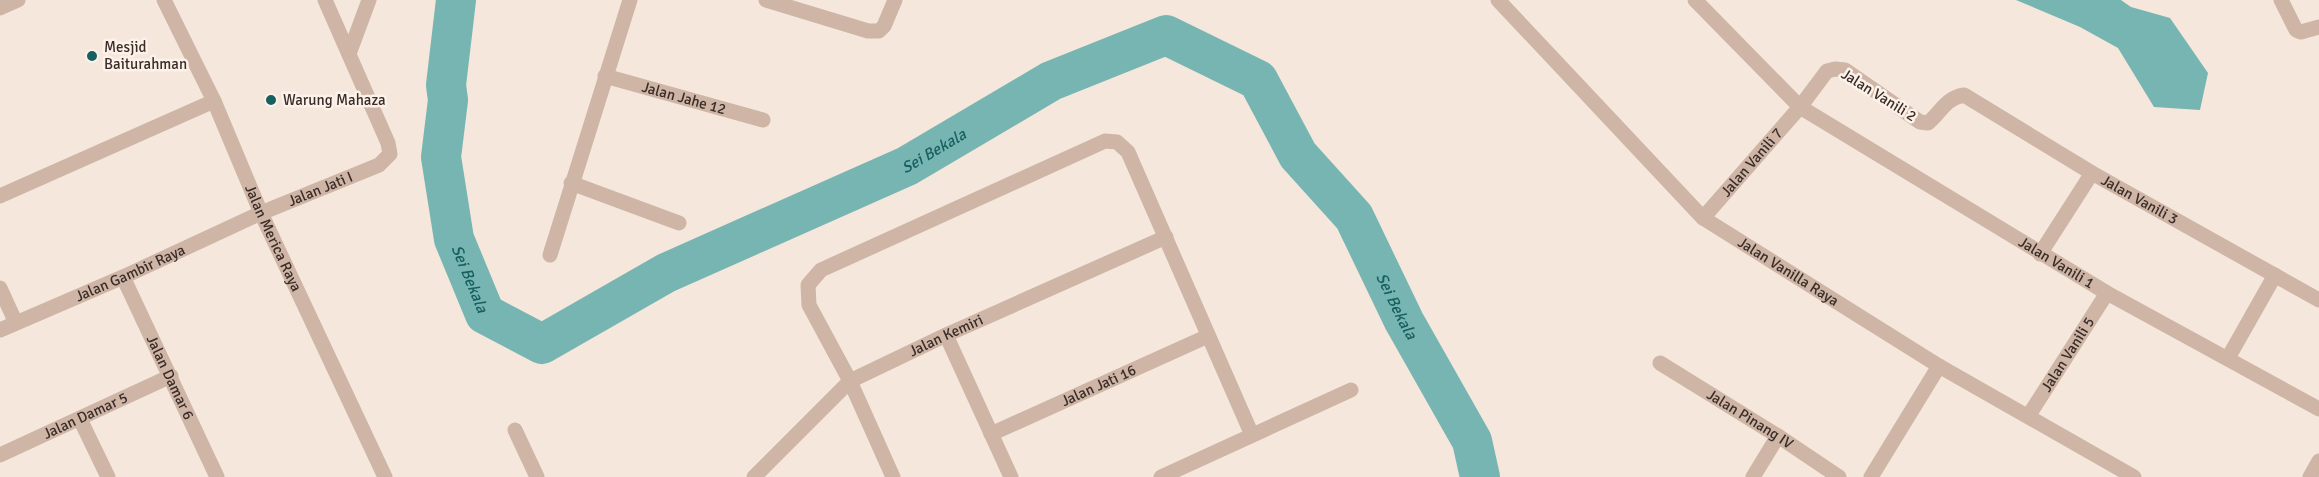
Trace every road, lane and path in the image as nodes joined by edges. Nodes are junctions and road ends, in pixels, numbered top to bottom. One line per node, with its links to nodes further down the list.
1 (18, 0): 11 (street)
2 (164, 0): 16 (street, Jalan Merica Raya)
3 (325, 0): 13 (street)
4 (369, 0): 13 (street)
5 (630, 0): 14 (street)
6 (766, 0): 7 (street)
7 (894, 0)
8 (1498, 0): 23 (street, Jalan Vanilla Raya)
9 (1695, 0): 17 (street, Jalan Vanili 1)
10 (2281, 0): 12 (street)
11 (0, 8)
12 (2319, 27)
13 (350, 54): 22 (street, Jalan Jati I)
14 (605, 76): 18 (street, Jalan Jahe 12); 20 (street)
15 (1964, 95): 17 (street, Jalan Vanili 2); 19 (street, Jalan Vanili 3)
16 (214, 101): 21 (street); 22 (street, Jalan Merica Raya)
17 (1800, 107): 23 (street, Jalan Vanili 7); 26 (street, Jalan Vanili 1)
18 (763, 120)
19 (2092, 173): 26 (street); 28 (street, Jalan Vanili 3)
20 (571, 183): 24 (street); 27 (street)
21 (0, 196)
22 (261, 213): 29 (street, Jalan Gambir Raya); 54 (street, Jalan Merica Raya)
23 (1703, 218): 39 (street, Jalan Vanilla Raya)
24 (679, 223)
25 (1166, 237): 35 (street, Jalan Kemiri); 36 (street); 41 (street)
26 (2040, 254): 31 (street, Jalan Vanili 1)
27 (550, 255)
28 (2275, 275): 32 (street, Jalan Vanili 3); 37 (street)
29 (123, 277): 33 (street, Jalan Gambir Raya); 40 (street, Jalan Damar 6)
30 (0, 288): 33 (street)
31 (2107, 292): 37 (street, Jalan Vanili 1); 44 (street, Jalan Vanili 5)
32 (2319, 300)
33 (16, 323): 34 (street, Jalan Gambir Raya)
34 (0, 330)
35 (946, 335): 41 (street, Jalan Kemiri); 47 (street)
36 (1208, 336): 47 (street, Jalan Jati 16); 48 (street)
37 (2228, 358): 43 (street, Jalan Vanili 1)
38 (1660, 363): 49 (street, Jalan Pinang IV)
39 (1939, 366): 44 (street, Jalan Vanilla Raya); 62 (street)
40 (171, 376): 45 (street, Jalan Damar 5); 53 (street, Jalan Damar 6)
41 (850, 381): 56 (street, Jalan Kemiri); 57 (street)
42 (1351, 390): 48 (street)
43 (2319, 409)
44 (2029, 415): 63 (street, Jalan Vanilla Raya)
45 (80, 418): 50 (street, Jalan Damar 5); 52 (street)
46 (514, 430): 55 (street)
47 (991, 434): 58 (street)
48 (1252, 435): 59 (street)
49 (1778, 435): 60 (street); 61 (street, Jalan Pinang IV)
50 (0, 455)
51 (2319, 461): 64 (street)
52 (108, 477)
53 (217, 477)
54 (384, 477)
55 (537, 477)
56 (754, 477)
57 (893, 477)
58 (1011, 477)
59 (1161, 477)
60 (1753, 477)
61 (1839, 477)
62 (1871, 477)
63 (2134, 477)
64 (2310, 477)

